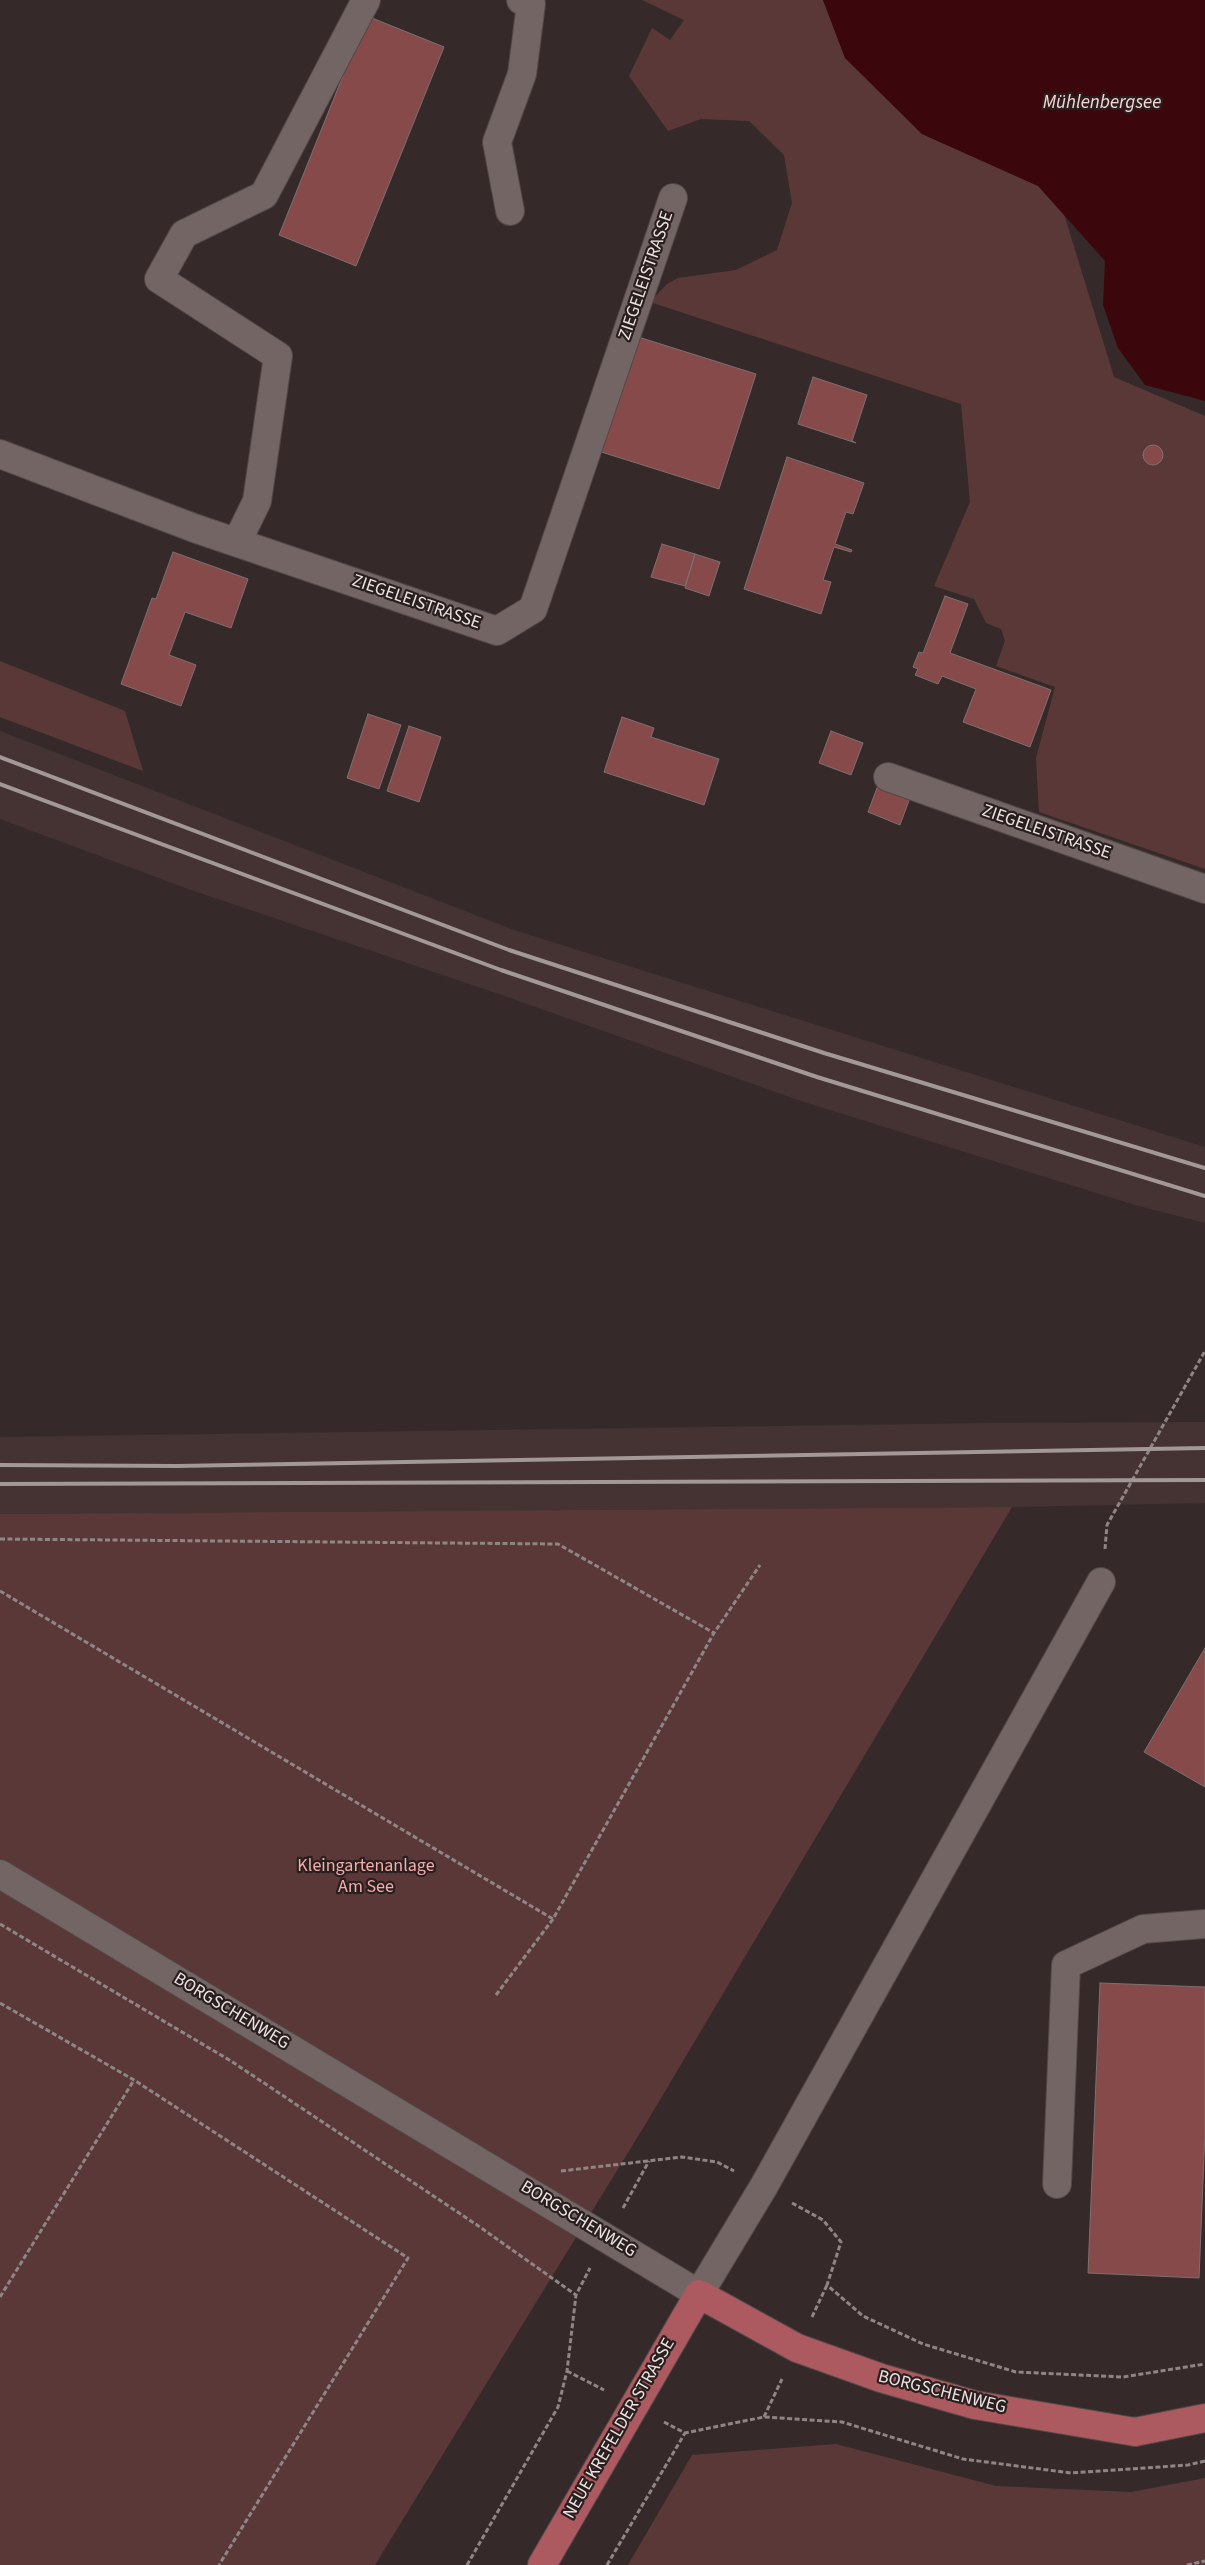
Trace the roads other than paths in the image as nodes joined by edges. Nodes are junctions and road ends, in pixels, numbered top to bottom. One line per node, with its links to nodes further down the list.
1 (366, 0): 6 (street)
2 (521, 0): 4 (street)
3 (673, 198): 6 (street, ZIEGELEISTRASSE)
4 (510, 211)
5 (0, 454): 6 (street, ZIEGELEISTRASSE)
6 (238, 542)
7 (888, 777): 8 (street, ZIEGELEISTRASSE)
8 (1205, 888)
9 (1101, 1582): 13 (street)
10 (0, 1874): 13 (street, BORGSCHENWEG)
11 (1205, 1924): 12 (street)
12 (1057, 2184)
13 (699, 2294): 14 (main road, BORGSCHENWEG); 15 (main road, NEUE KREFELDER STRASSE)
14 (1205, 2418)
15 (542, 2565)

